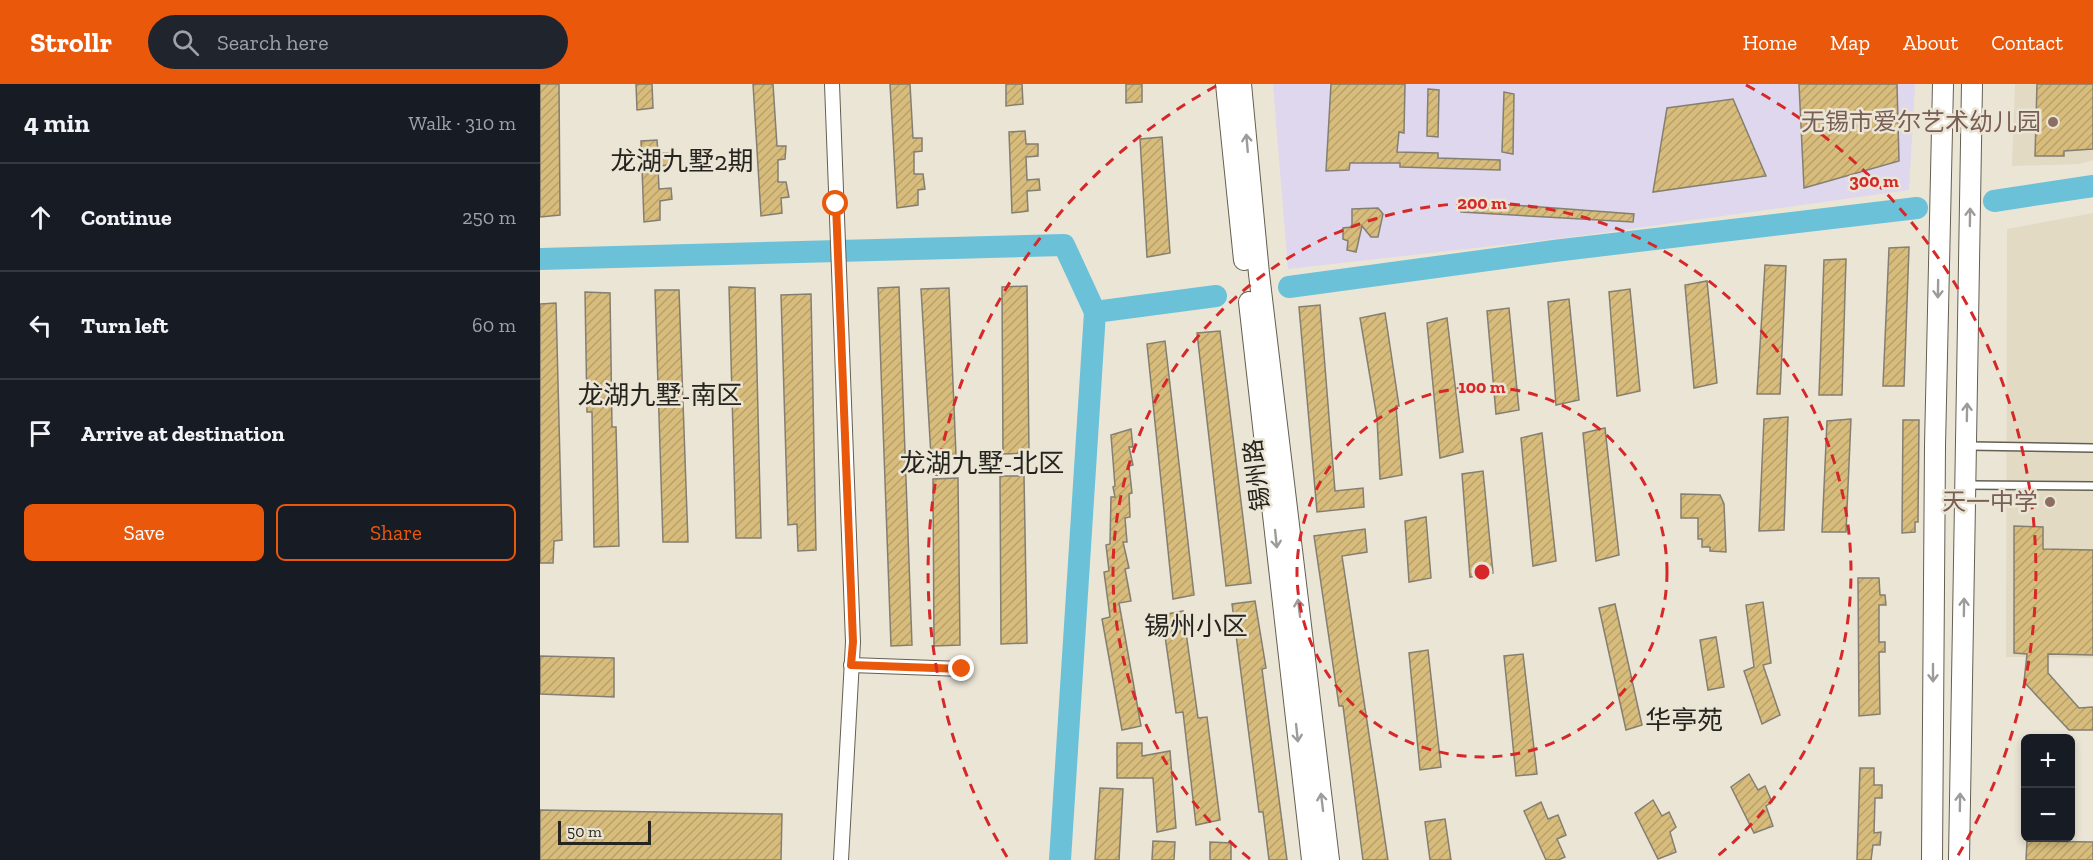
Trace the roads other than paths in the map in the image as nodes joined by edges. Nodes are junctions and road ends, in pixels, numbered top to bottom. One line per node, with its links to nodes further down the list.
1 (832, 84): 10 (street)
2 (1227, 84): 13 (street, 锡州路, one-way to 13)
3 (1241, 84): 14 (street, 锡州路, one-way to 3)
4 (1942, 84): 15 (street, one-way to 15)
5 (1972, 84): 6 (street, one-way to 5)
6 (1967, 446): 7 (lane); 8 (street)
7 (2093, 448)
8 (1966, 485): 9 (lane); 16 (street, one-way to 8)
9 (2093, 486)
10 (851, 665): 11 (street); 12 (street)
11 (962, 669)
12 (842, 860)
13 (1312, 860)
14 (1329, 860)
15 (1932, 860)
16 (1959, 860)

